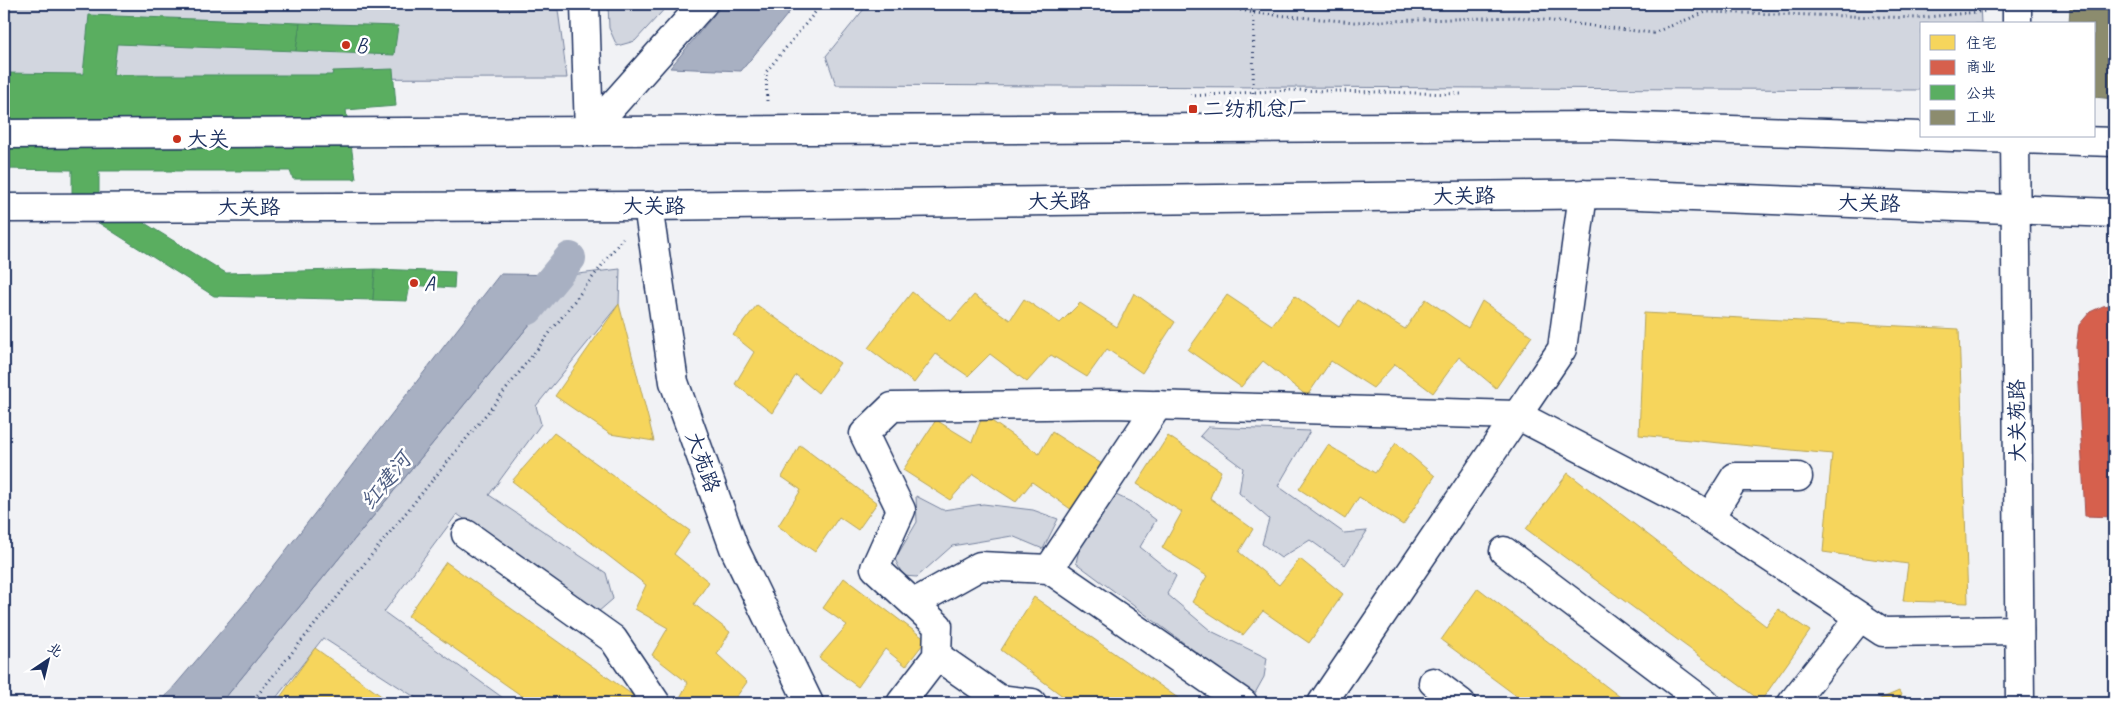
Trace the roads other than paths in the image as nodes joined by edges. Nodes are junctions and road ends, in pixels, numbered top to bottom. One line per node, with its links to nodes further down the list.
1 (585, 4): 3 (main road)
2 (703, 4): 3 (main road)
3 (589, 132): 4 (main road); 5 (main road)
4 (4, 134)
5 (1920, 135)
6 (2015, 138): 7 (main road); 11 (main road, 大关苑路)
7 (2114, 142)
8 (1583, 194): 9 (main road, 大关路); 11 (main road, 大关路); 14 (main road)
9 (648, 206): 10 (main road, 大关路); 28 (main road, 大苑路)
10 (4, 208)
11 (2015, 209): 12 (main road, 大关路); 22 (main road, 大关苑路)
12 (2114, 213)
13 (1158, 405): 14 (main road); 19 (main road); 20 (main road)
14 (1517, 415): 16 (main road); 32 (main road)
15 (1798, 477): 16 (main road)
16 (1710, 517): 21 (main road)
17 (466, 534): 27 (main road)
18 (1504, 551): 34 (main road)
19 (1049, 569): 20 (main road); 31 (main road)
20 (914, 603): 23 (main road)
21 (1860, 617): 22 (main road); 25 (main road)
22 (2019, 630): 35 (main road, 大关苑路)
23 (937, 656): 26 (main road); 29 (main road)
24 (1433, 682): 33 (main road)
25 (1798, 700)
26 (1000, 701): 30 (main road)
27 (656, 703)
28 (809, 703)
29 (901, 703)
30 (1032, 703)
31 (1243, 703)
32 (1322, 703)
33 (1461, 703)
34 (1704, 703)
35 (2020, 703)

